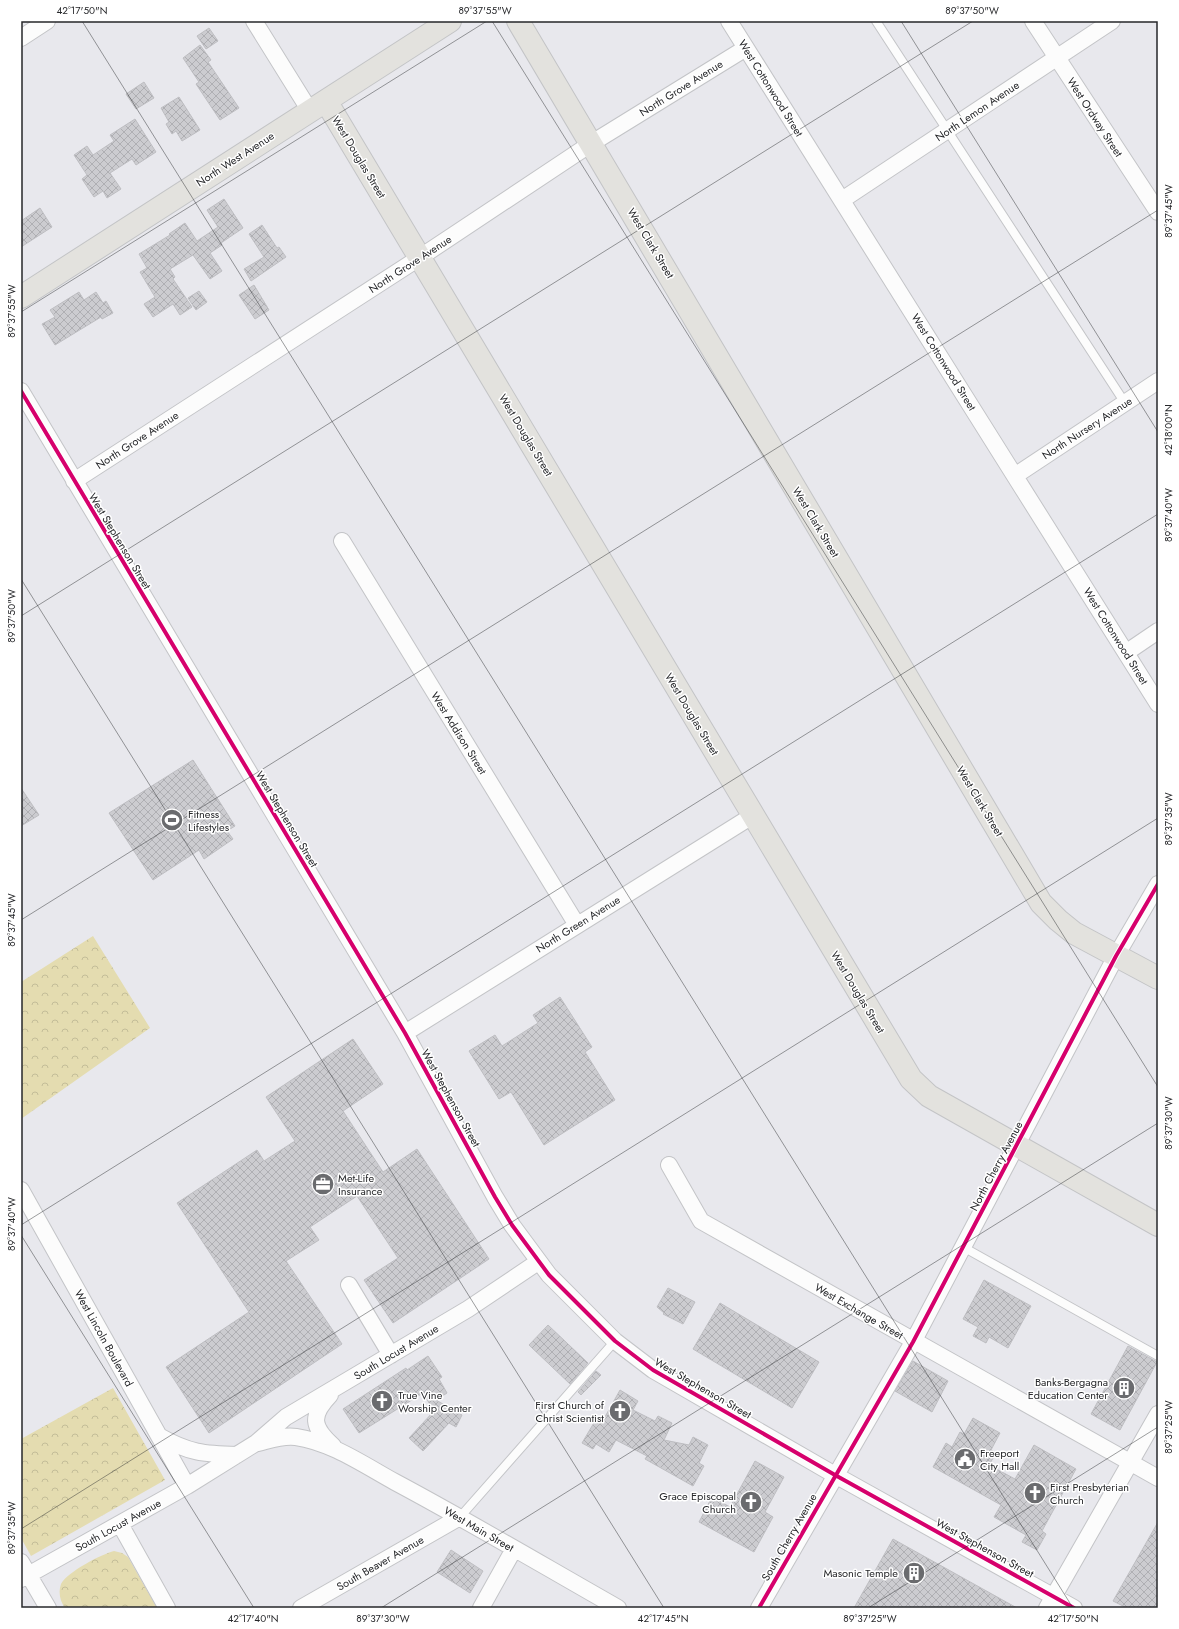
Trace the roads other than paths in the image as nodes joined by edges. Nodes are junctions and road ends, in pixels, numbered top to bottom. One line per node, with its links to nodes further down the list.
1 (47, 21): 9 (street)
2 (254, 21): 12 (street, West Douglas Street)
3 (450, 21): 12 (main road, North West Avenue)
4 (518, 21): 14 (main road, West Clark Street)
5 (729, 21): 10 (street, West Cottonwood Street)
6 (876, 21): 13 (lane)
7 (1033, 21): 11 (street, West Ordway Street)
8 (1112, 21): 11 (street, North Lemon Avenue)
9 (21, 38)
10 (746, 48): 14 (street, North Grove Avenue); 15 (street, West Cottonwood Street)
11 (1057, 57): 13 (street, North Lemon Avenue); 16 (street, West Ordway Street)
12 (318, 106): 17 (main road, West Douglas Street); 18 (main road, North West Avenue)
13 (947, 130): 15 (street, North Lemon Avenue); 21 (lane)
14 (592, 143): 17 (street, North Grove Avenue); 31 (main road, West Clark Street)
15 (842, 200): 22 (street, West Cottonwood Street)
16 (1158, 212)
17 (419, 258): 23 (street, North Grove Avenue); 28 (main road, West Douglas Street)
18 (21, 297)
19 (1158, 381): 21 (street, North Nursery Avenue)
20 (21, 391): 23 (street, West Stephenson Street)
21 (1125, 403): 22 (street, North Nursery Avenue)
22 (1016, 475): 26 (street, West Cottonwood Street)
23 (74, 481): 33 (street, West Stephenson Street)
24 (342, 541): 30 (street, West Addison Street)
25 (1158, 632): 26 (street)
26 (1127, 652): 27 (street, West Cottonwood Street)
27 (1158, 704)
28 (752, 816): 30 (street, North Green Avenue); 34 (main road, West Douglas Street)
29 (1158, 884): 31 (street, North Cherry Avenue)
30 (577, 925): 33 (street, North Green Avenue)
31 (1116, 956): 32 (main road, West Clark Street); 34 (street, North Cherry Avenue)
32 (1158, 978)
33 (405, 1033): 39 (street, West Stephenson Street)
34 (1017, 1146): 37 (main road, West Douglas Street); 38 (street, North Cherry Avenue)
35 (669, 1165): 42 (street, West Exchange Street)
36 (21, 1190): 47 (street, West Lincoln Boulevard)
37 (1158, 1225)
38 (963, 1247): 42 (street, North Cherry Avenue); 44 (lane)
39 (538, 1262): 41 (street, West Stephenson Street); 43 (street, South Locust Avenue)
40 (349, 1285): 43 (street)
41 (615, 1341): 52 (street, West Stephenson Street); 55 (lane)
42 (913, 1342): 51 (street, West Exchange Street); 52 (street, North Cherry Avenue)
43 (391, 1355): 45 (street, South Locust Avenue)
44 (1158, 1356)
45 (337, 1387): 48 (street, South Locust Avenue); 49 (street)
46 (1158, 1414): 51 (street)
47 (159, 1436): 50 (street); 54 (street, West Lincoln Boulevard)
48 (256, 1444): 49 (street, South Locust Avenue); 50 (street, South Locust Avenue)
49 (339, 1451): 55 (street, West Main Street)
50 (238, 1455): 54 (street, South Locust Avenue)
51 (1131, 1463): 53 (street, West Exchange Street); 59 (street)
52 (835, 1475): 59 (street, West Stephenson Street); 65 (street, South Cherry Avenue)
53 (1158, 1478)
54 (186, 1486): 56 (street, South Locust Avenue)
55 (460, 1517): 57 (street, West Main Street); 62 (street, South Beaver Avenue)
56 (120, 1524): 58 (street, South Locust Avenue); 61 (street)
57 (514, 1549): 63 (street); 64 (street, West Main Street)
58 (24, 1572): 60 (street)
59 (1051, 1602): 66 (street, West Stephenson Street)
60 (48, 1608)
61 (168, 1608)
62 (301, 1608)
63 (481, 1608)
64 (618, 1608)
65 (759, 1608)
66 (1074, 1608)

